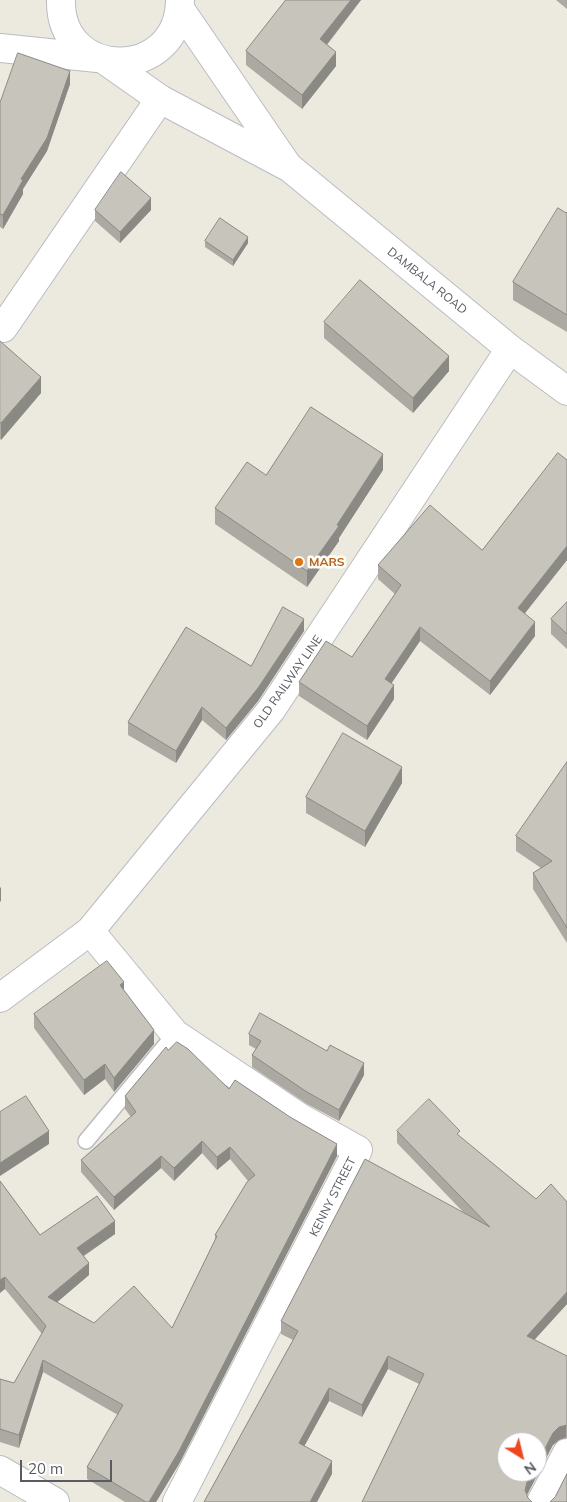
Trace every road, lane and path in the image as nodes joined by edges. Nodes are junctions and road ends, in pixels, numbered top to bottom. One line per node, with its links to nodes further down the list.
1 (61, 0): 4 (street, DAMBALA ROAD)
2 (180, 5): 4 (street); 6 (street, DAMBALA ROAD)
3 (0, 48): 4 (street)
4 (101, 59): 5 (street, DAMBALA ROAD)
5 (160, 99): 6 (street, DAMBALA ROAD); 7 (street)
6 (290, 168): 8 (street, DAMBALA ROAD)
7 (3, 328)
8 (510, 349): 9 (street, DAMBALA ROAD); 10 (street, OLD RAILWAY LINE)
9 (567, 391)
10 (90, 931): 11 (street, OLD RAILWAY LINE); 12 (street, KENNY STREET)
11 (0, 998)
12 (175, 1034): 13 (lane); 17 (street, KENNY STREET)
13 (86, 1141)
14 (567, 1453): 18 (street)
15 (0, 1470): 16 (street)
16 (55, 1502)
17 (176, 1502)
18 (542, 1502)

